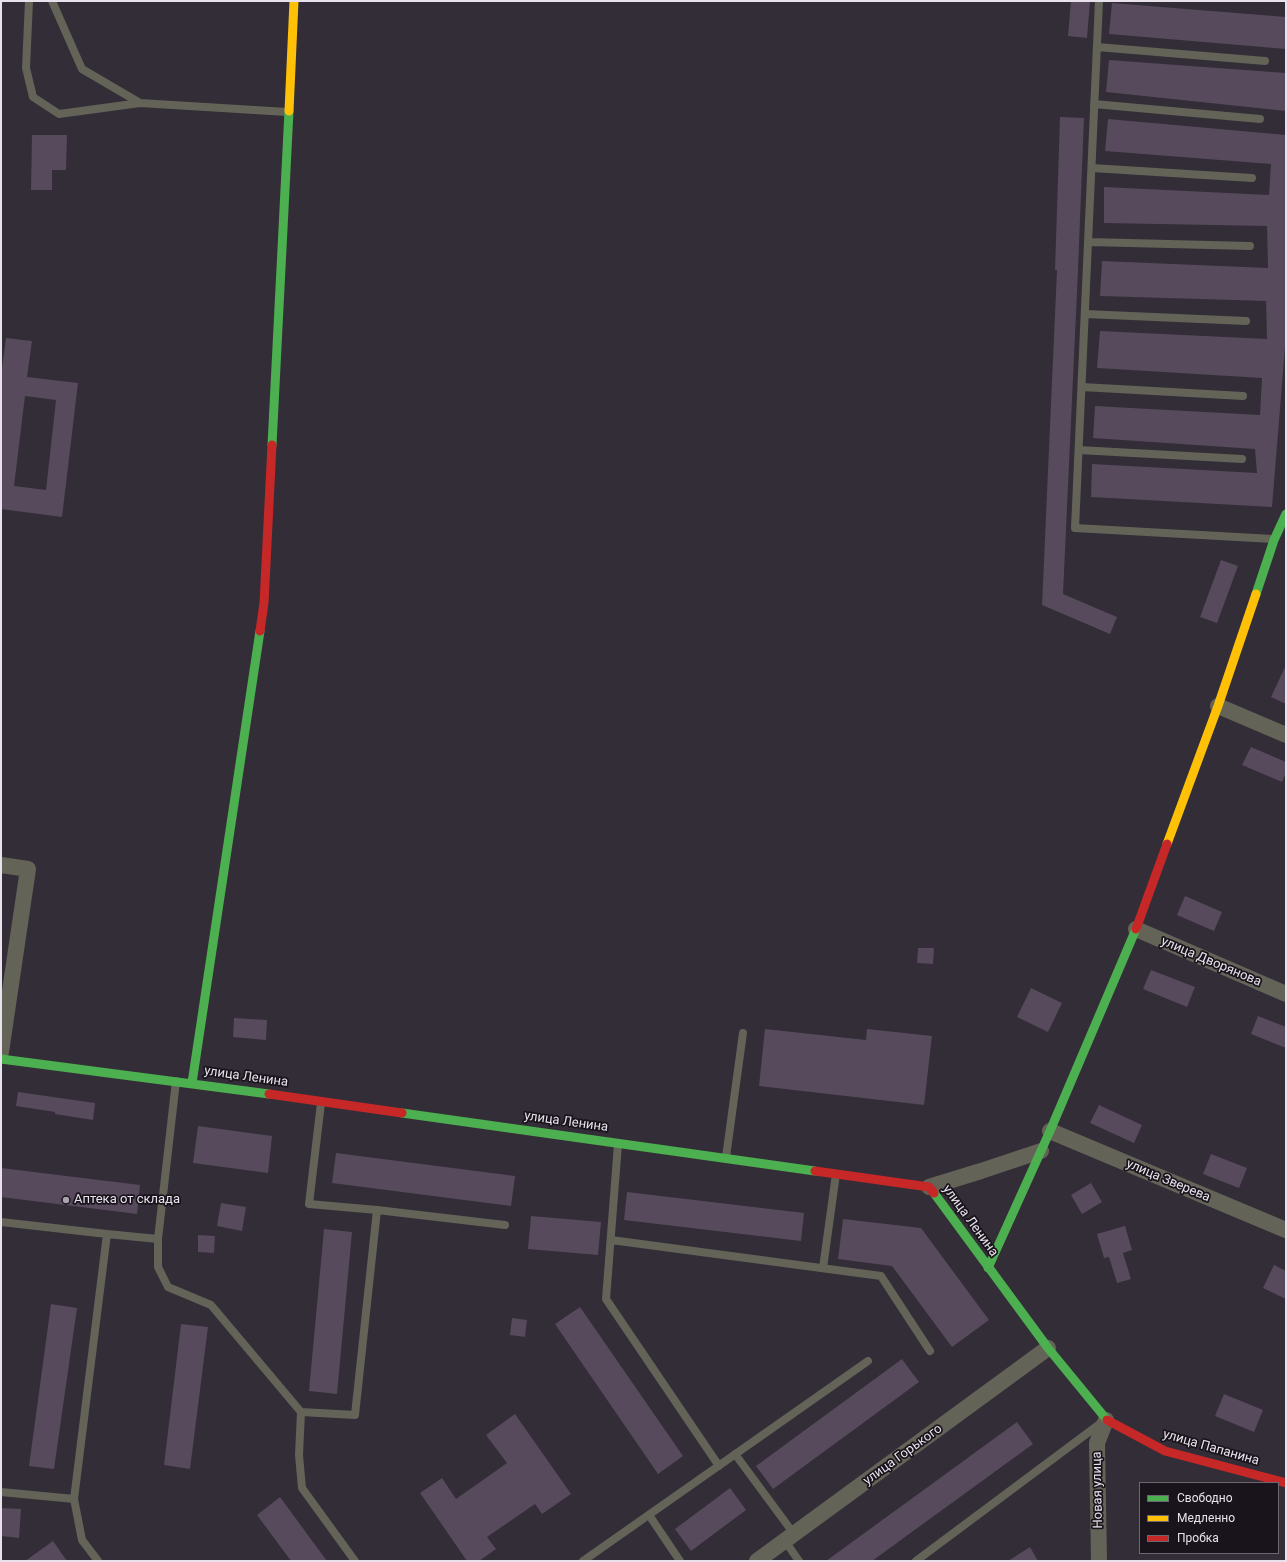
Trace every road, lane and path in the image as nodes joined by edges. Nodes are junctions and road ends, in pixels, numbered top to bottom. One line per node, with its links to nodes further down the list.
1 (28, 1): 7 (lane)
2 (52, 1): 7 (lane)
3 (294, 1): 9 (street)
4 (1099, 1): 5 (lane)
5 (1097, 47): 6 (lane); 8 (lane)
6 (1265, 61)
7 (140, 103): 9 (lane)
8 (1094, 104): 10 (lane); 11 (lane)
9 (289, 113): 32 (street)
10 (1260, 119)
11 (1092, 168): 12 (lane); 13 (lane)
12 (1252, 178)
13 (1088, 242): 14 (lane); 15 (lane)
14 (1250, 246)
15 (1085, 314): 16 (lane); 17 (lane)
16 (1246, 321)
17 (1082, 387): 18 (lane); 19 (lane)
18 (1243, 396)
19 (1079, 450): 20 (lane); 22 (lane)
20 (1242, 458)
21 (1286, 514): 22 (street)
22 (1274, 540): 23 (street)
23 (1218, 706): 24 (street); 26 (street)
24 (1286, 735)
25 (1, 865): 29 (street)
26 (1136, 929): 27 (street, улица Дворянова); 34 (street)
27 (1286, 994)
28 (743, 1033): 37 (lane)
29 (1, 1052)
30 (1, 1059): 31 (street, улица Ленина)
31 (176, 1080): 32 (street, улица Ленина); 45 (lane)
32 (192, 1083): 33 (street, улица Ленина)
33 (322, 1101): 35 (street, улица Ленина); 40 (lane)
34 (1050, 1131): 36 (street); 43 (street, улица Зверева)
35 (618, 1143): 37 (street, улица Ленина); 46 (lane)
36 (1041, 1151): 39 (street); 48 (street)
37 (726, 1158): 38 (street, улица Ленина)
38 (836, 1174): 39 (street, улица Ленина); 47 (lane)
39 (929, 1187): 48 (street, улица Ленина)
40 (377, 1210): 42 (lane); 52 (lane)
41 (1, 1222): 44 (lane)
42 (505, 1225)
43 (1286, 1230)
44 (107, 1234): 45 (lane); 58 (lane)
45 (158, 1239): 52 (lane)
46 (611, 1240): 47 (lane); 55 (lane)
47 (823, 1268): 50 (lane)
48 (988, 1268): 49 (street, улица Ленина)
49 (1048, 1348): 53 (street, улица Папанина); 60 (street, улица Горького)
50 (930, 1351)
51 (868, 1361): 54 (lane)
52 (301, 1412): 62 (lane)
53 (1106, 1420): 56 (street, улица Папанина); 67 (lane); 68 (street, Новая улица)
54 (735, 1454): 55 (lane); 60 (lane)
55 (719, 1466): 59 (lane)
56 (1286, 1483)
57 (1, 1492): 58 (lane)
58 (74, 1499): 61 (lane)
59 (649, 1515): 63 (lane); 64 (lane)
60 (789, 1538): 65 (street, улица Горького); 66 (lane)
61 (98, 1561)
62 (356, 1561)
63 (583, 1561)
64 (680, 1561)
65 (757, 1561)
66 (799, 1561)
67 (916, 1561)
68 (1099, 1561)

